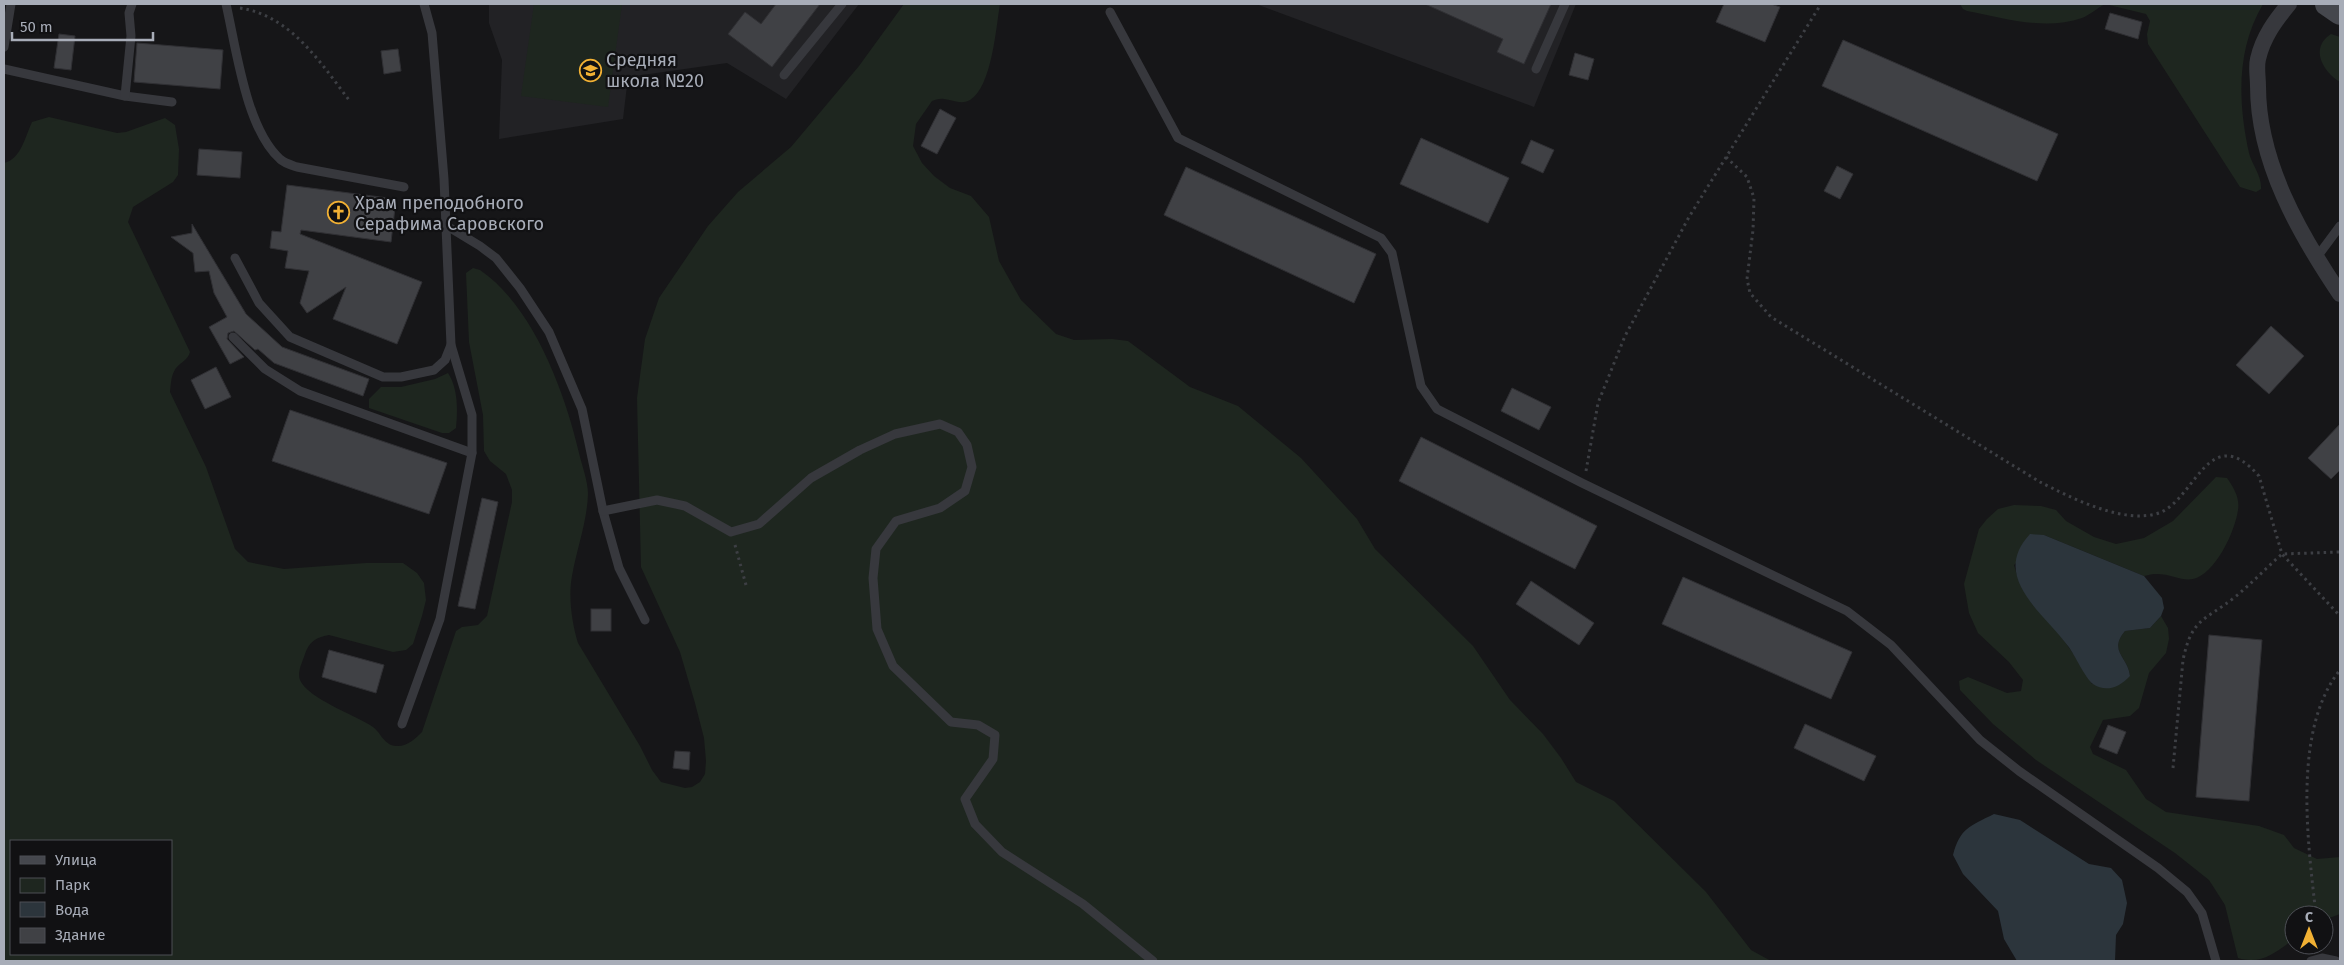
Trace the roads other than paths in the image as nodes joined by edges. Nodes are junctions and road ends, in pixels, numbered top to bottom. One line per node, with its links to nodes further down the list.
1 (11, 4): 11 (lane)
2 (132, 4): 15 (lane)
3 (424, 4): 18 (lane)
4 (842, 4): 14 (lane)
5 (1565, 4): 13 (lane)
6 (2289, 4): 20 (street)
7 (2327, 4): 10 (main road)
8 (226, 5): 17 (lane)
9 (1110, 12): 30 (lane)
10 (2340, 13)
11 (4, 48)
12 (4, 69): 15 (lane)
13 (1536, 69)
14 (784, 75)
15 (125, 96): 16 (lane)
16 (172, 102)
17 (404, 187)
18 (446, 226): 24 (lane); 26 (lane)
19 (2340, 226): 20 (lane)
20 (2317, 257): 22 (street)
21 (235, 258): 24 (lane)
22 (2340, 294)
23 (233, 336): 25 (lane)
24 (451, 345): 25 (lane)
25 (472, 453): 28 (lane)
26 (603, 511): 27 (lane); 29 (lane)
27 (644, 620)
28 (402, 724)
29 (1153, 961)
30 (2216, 961)
31 (2311, 961): 32 (lane)
32 (2336, 961)

